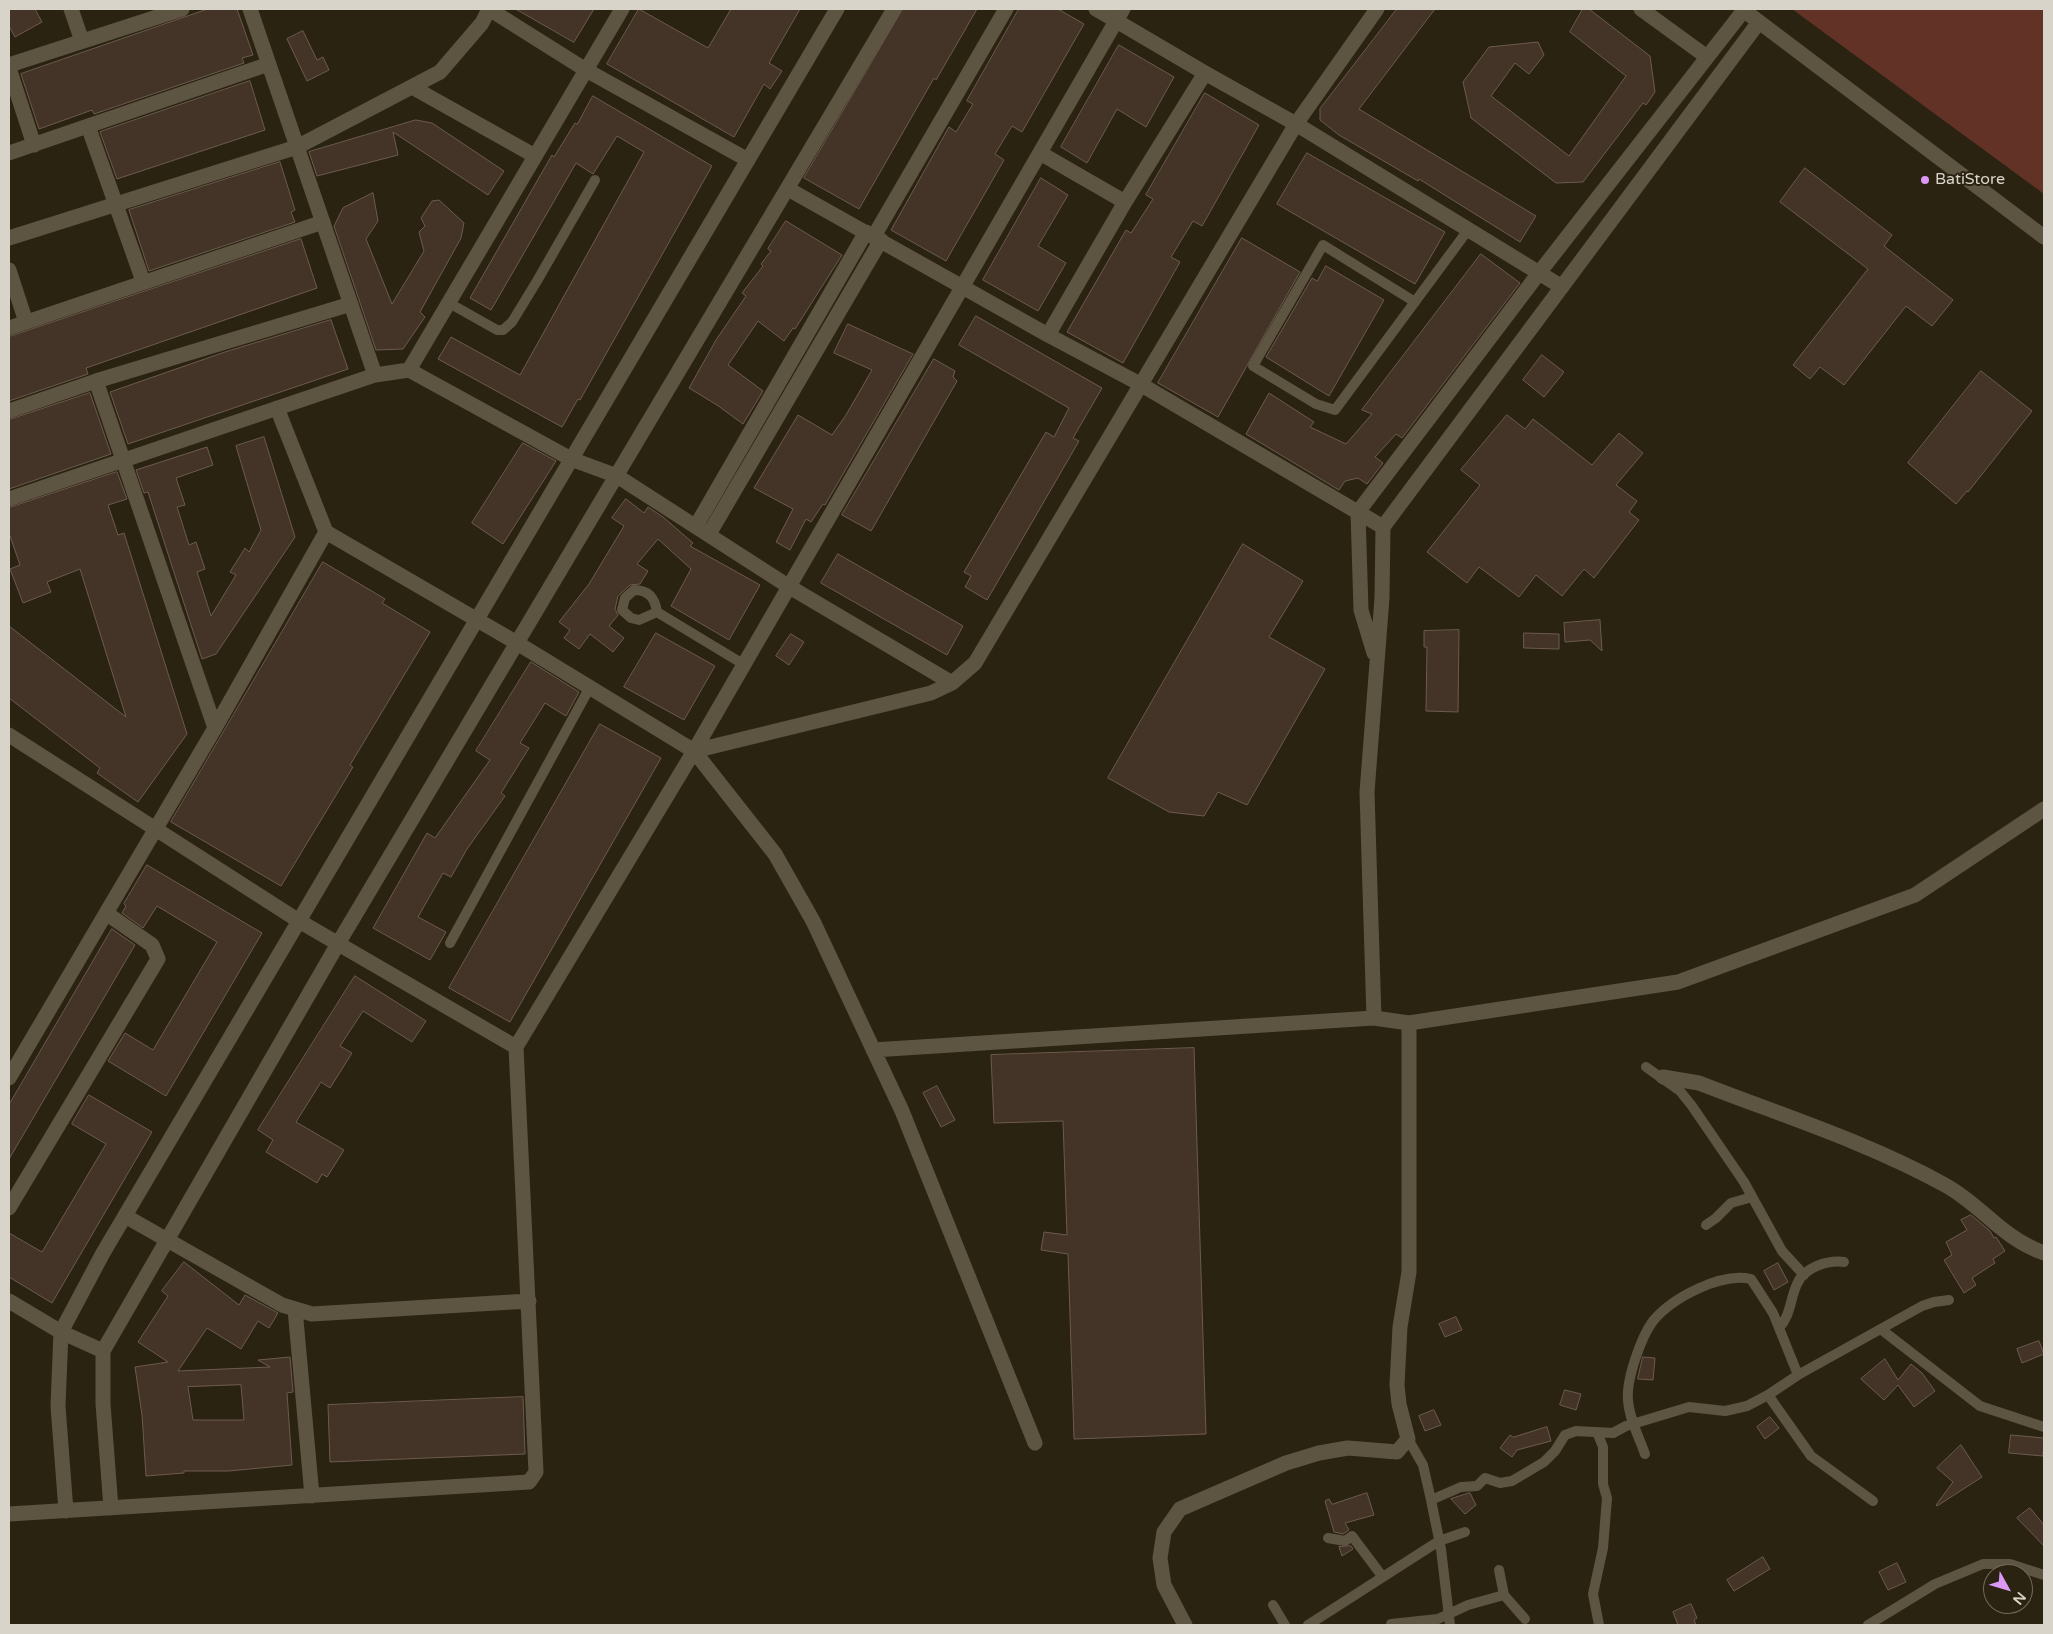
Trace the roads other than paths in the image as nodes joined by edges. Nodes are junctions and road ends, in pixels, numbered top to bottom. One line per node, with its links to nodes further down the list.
1 (71, 9): 15 (street)
2 (182, 9): 15 (street)
3 (250, 9): 17 (street)
4 (489, 9): 19 (street); 21 (street)
5 (622, 9): 19 (street)
6 (837, 9): 29 (street)
7 (894, 9): 31 (street)
8 (1006, 9): 36 (street)
9 (1096, 9): 13 (street)
10 (1377, 9): 22 (street)
11 (1641, 9): 16 (street)
12 (1743, 10): 14 (street); 16 (street)
13 (1120, 15): 20 (street); 27 (street)
14 (1759, 22): 37 (street); 43 (street)
15 (82, 41): 18 (street)
16 (1707, 57): 40 (street)
17 (269, 64): 23 (street); 25 (street)
18 (9, 66): 24 (street)
19 (586, 70): 28 (street); 29 (street)
20 (1205, 73): 22 (street); 32 (street)
21 (412, 87): 25 (street); 28 (street)
22 (1296, 124): 35 (street); 53 (street)
23 (88, 126): 24 (street); 33 (street)
24 (34, 144): 26 (street)
25 (298, 147): 33 (street); 34 (street)
26 (9, 153)
27 (1040, 153): 32 (street); 42 (street)
28 (535, 156): 45 (street)
29 (748, 160): 56 (street)
30 (594, 180): 45 (lane)
31 (788, 190): 36 (street); 58 (street)
32 (1125, 202): 49 (street)
33 (116, 204): 38 (street); 41 (street)
34 (323, 222): 41 (street); 46 (street)
35 (1468, 230): 40 (street); 44 (lane)
36 (874, 236): 42 (street); 61 (street); 64 (street)
37 (2044, 236)
38 (9, 238)
39 (9, 270): 47 (street)
40 (1539, 273): 43 (street); 60 (street)
41 (144, 281): 47 (street)
42 (962, 287): 49 (street); 65 (street)
43 (1562, 287): 62 (street)
44 (1415, 302): 44 (lane)
45 (449, 303): 50 (street)
46 (351, 304): 51 (street); 52 (street)
47 (26, 322): 48 (street)
48 (9, 328)
49 (1048, 335): 53 (street)
50 (409, 370): 51 (street); 56 (street)
51 (376, 375): 54 (street)
52 (96, 381): 55 (street); 57 (street)
53 (1140, 384): 60 (street); 71 (street)
54 (277, 408): 57 (street); 63 (street)
55 (9, 411)
56 (571, 459): 58 (street); 67 (street)
57 (124, 460): 59 (street); 73 (street)
58 (617, 476): 61 (street); 68 (street)
59 (9, 499)
60 (1358, 512): 62 (street); 69 (street)
61 (696, 526): 64 (street)
62 (1383, 527): 69 (street)
63 (326, 532): 67 (street); 73 (street)
64 (709, 534): 65 (street)
65 (788, 586): 70 (street); 71 (street)
66 (657, 612): 70 (lane)
67 (477, 619): 68 (street); 79 (street)
68 (517, 643): 72 (street); 80 (street)
69 (1376, 661): 82 (street)
70 (743, 664): 75 (street)
71 (952, 683): 75 (street)
72 (590, 687): 75 (street); 81 (lane)
73 (215, 728): 77 (street)
74 (9, 735): 77 (street)
75 (694, 751): 84 (street); 85 (street)
76 (2044, 809): 83 (street)
77 (156, 828): 78 (street); 79 (street)
78 (106, 913): 88 (street); 90 (street)
79 (299, 921): 80 (street); 91 (street)
80 (339, 942): 84 (street); 93 (street)
81 (450, 942)
82 (1374, 1018): 83 (street); 85 (street)
83 (1409, 1023): 110 (street)
84 (516, 1047): 99 (street)
85 (873, 1050): 111 (street)
86 (1646, 1067): 87 (lane)
87 (1663, 1077): 89 (lane); 94 (street)
88 (9, 1078)
89 (1752, 1197): 92 (lane); 96 (lane)
90 (9, 1208)
91 (125, 1216): 93 (street); 103 (street)
92 (1706, 1225)
93 (168, 1239): 100 (street); 104 (street)
94 (2044, 1253)
95 (1844, 1262): 96 (lane)
96 (1804, 1275): 101 (lane)
97 (1949, 1300): 102 (lane)
98 (9, 1301): 103 (street)
99 (528, 1301): 100 (street); 113 (street)
100 (295, 1309): 113 (street)
101 (1779, 1328): 105 (lane); 107 (lane)
102 (1882, 1330): 105 (lane); 108 (lane)
103 (61, 1332): 104 (street); 117 (street)
104 (103, 1351): 116 (street)
105 (1798, 1375): 106 (lane)
106 (1768, 1395): 107 (lane); 115 (lane)
107 (1635, 1426): 109 (lane); 112 (lane)
108 (2044, 1427)
109 (1597, 1432): 114 (lane); 133 (lane)
110 (1408, 1440): 114 (lane); 130 (street)
111 (1035, 1444)
112 (1645, 1454)
113 (312, 1496): 116 (street)
114 (1431, 1500): 121 (lane)
115 (1873, 1500)
116 (111, 1508): 117 (street)
117 (66, 1511): 118 (street)
118 (9, 1514)
119 (1465, 1532): 121 (lane)
120 (1328, 1538): 124 (lane)
121 (1439, 1541): 124 (lane); 128 (lane)
122 (1499, 1570): 125 (lane)
123 (2044, 1575): 134 (lane)
124 (1382, 1576): 132 (lane)
125 (1504, 1596): 127 (lane); 128 (lane)
126 (1273, 1605): 131 (lane)
127 (1525, 1619)
128 (1450, 1620): 129 (lane)
129 (1391, 1624)
130 (1185, 1625)
131 (1285, 1625)
132 (1308, 1625)
133 (1600, 1625)
134 (1868, 1625)

